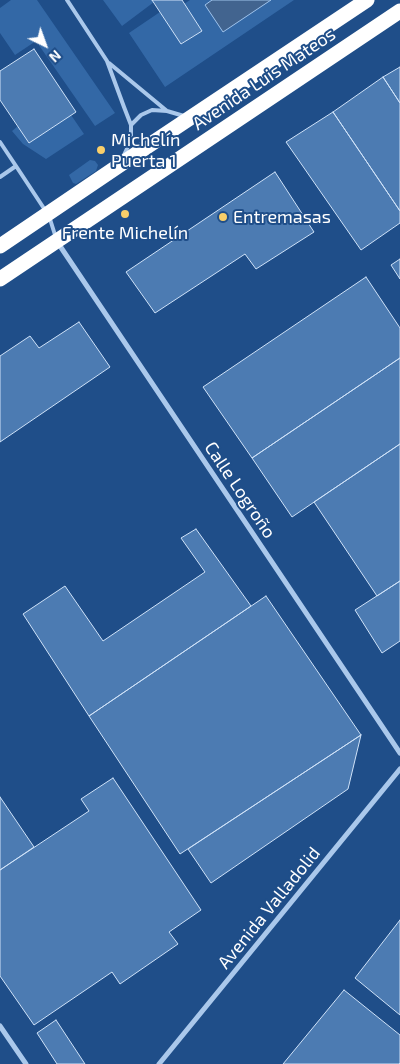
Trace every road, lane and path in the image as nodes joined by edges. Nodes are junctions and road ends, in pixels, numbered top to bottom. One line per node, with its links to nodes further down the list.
1 (67, 0): 4 (lane)
2 (367, 0): 6 (highway, Avenida Luis Mateos)
3 (400, 11): 13 (highway, Avenida Luis Mateos)
4 (107, 61): 5 (lane); 7 (lane)
5 (167, 111): 6 (lane); 7 (lane)
6 (191, 118): 10 (highway, Avenida Luis Mateos)
7 (131, 125): 10 (lane)
8 (0, 142): 9 (lane)
9 (16, 166): 11 (lane); 12 (lane)
10 (118, 167): 12 (highway, Avenida Luis Mateos)
11 (0, 178)
12 (48, 214): 13 (lane); 14 (highway, Avenida Luis Mateos)
13 (57, 241): 15 (highway, Avenida Luis Mateos); 16 (street, Calle Logroño)
14 (0, 246)
15 (0, 279)
16 (400, 754)
17 (400, 770): 20 (street, Avenida Valladolid)
18 (0, 1026): 19 (street)
19 (26, 1064)
20 (159, 1064)

